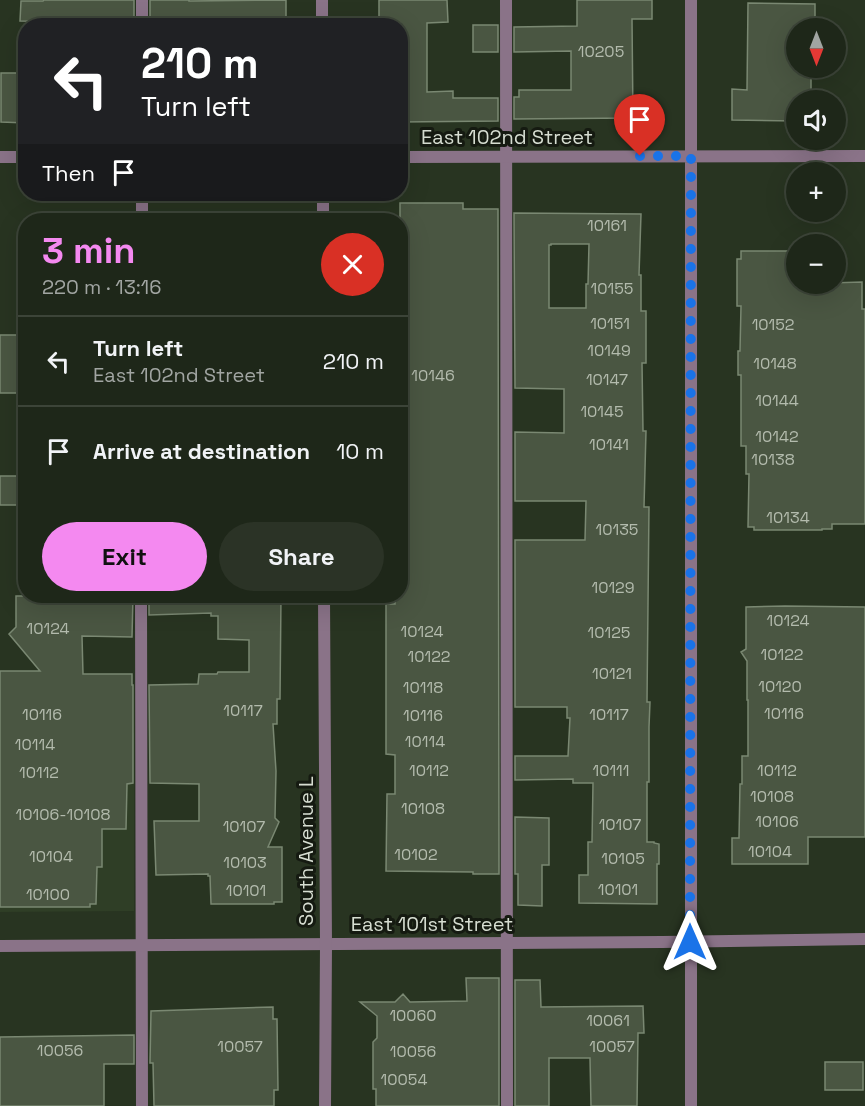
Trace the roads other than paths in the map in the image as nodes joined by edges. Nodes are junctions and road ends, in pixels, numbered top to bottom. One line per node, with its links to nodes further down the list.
1 (142, 0): 5 (street)
2 (322, 0): 6 (street)
3 (506, 0): 7 (street)
4 (691, 0): 8 (street)
5 (142, 18)
6 (322, 18)
7 (506, 156): 8 (street, East 102nd Street); 12 (street, East 102nd Street); 17 (street)
8 (691, 156): 9 (street, East 102nd Street); 16 (street)
9 (865, 156)
10 (0, 157): 11 (street)
11 (18, 157)
12 (408, 157)
13 (141, 603): 19 (street)
14 (324, 603): 18 (street, South Avenue L)
15 (865, 939): 16 (street, East 101st Street)
16 (690, 942): 17 (street, East 101st Street); 24 (street)
17 (506, 943): 18 (street, East 101st Street); 23 (street)
18 (326, 944): 19 (street, East 101st Street); 22 (street, South Avenue L)
19 (141, 945): 20 (street, East 101st Street); 21 (street)
20 (0, 946)
21 (141, 1106)
22 (325, 1106)
23 (507, 1106)
24 (690, 1106)

